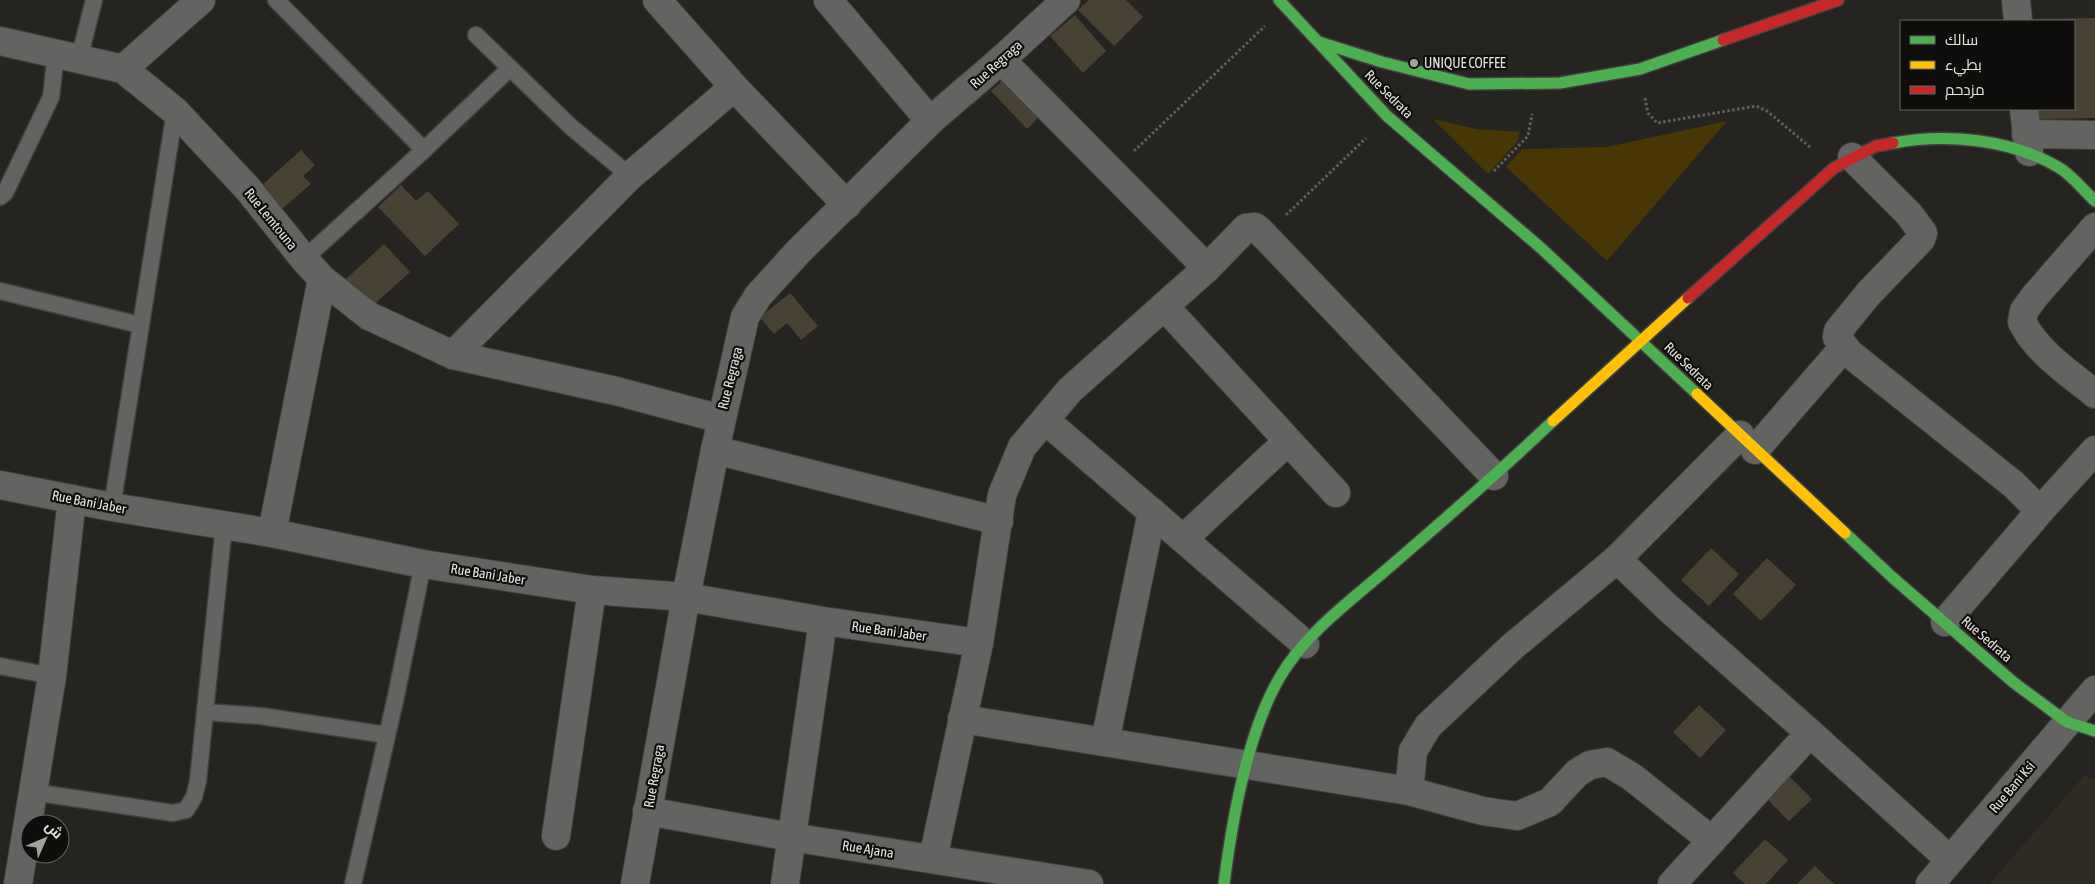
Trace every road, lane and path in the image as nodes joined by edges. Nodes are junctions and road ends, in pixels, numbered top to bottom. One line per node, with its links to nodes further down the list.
1 (94, 0): 15 (lane)
2 (201, 0): 18 (street)
3 (276, 0): 27 (lane)
4 (1066, 0): 16 (street, Rue Regraga)
5 (1279, 0): 13 (street, Rue Sedrata)
6 (1838, 0): 19 (street)
7 (2016, 0): 10 (street)
8 (667, 3): 20 (street)
9 (836, 3): 22 (street)
10 (2018, 20)
11 (1260, 30): 30 (path)
12 (476, 35): 17 (lane)
13 (1315, 40): 19 (street); 43 (street, Rue Sedrata)
14 (0, 41): 15 (street, Rue Lemtouna)
15 (68, 56): 18 (street, Rue Lemtouna); 32 (lane)
16 (1001, 60): 22 (street, Rue Regraga); 30 (street)
17 (510, 68): 27 (lane); 31 (lane)
18 (123, 69): 21 (street, Rue Lemtouna)
19 (1640, 69): 29 (path)
20 (734, 86): 31 (street); 34 (street)
21 (175, 110): 37 (street, Rue Lemtouna); 42 (lane)
22 (930, 121): 34 (street, Rue Regraga)
23 (2027, 132): 26 (street); 29 (street); 33 (street)
24 (1367, 136): 36 (path)
25 (1528, 136): 28 (path)
26 (2095, 136)
27 (424, 150): 37 (lane)
28 (1501, 163)
29 (1843, 163): 43 (street); 44 (street)
30 (1112, 172): 38 (street)
31 (630, 176): 45 (street)
32 (0, 196)
33 (2095, 201)
34 (847, 205): 47 (street, Rue Regraga)
35 (2095, 227): 46 (street)
36 (1264, 236): 38 (street); 53 (street)
37 (304, 259): 39 (street, Rue Lemtouna)
38 (1207, 268): 41 (street)
39 (322, 279): 45 (street, Rue Lemtouna); 62 (street)
40 (1, 296): 42 (lane)
41 (1164, 306): 48 (street); 49 (street)
42 (140, 325): 57 (lane)
43 (1641, 341): 50 (street, Rue Sedrata); 53 (street)
44 (1844, 347): 50 (street); 58 (street)
45 (453, 355): 47 (street, Rue Lemtouna)
46 (2095, 394)
47 (721, 419): 51 (street, Rue Regraga)
48 (1045, 420): 59 (street); 60 (street)
49 (1288, 441): 55 (street); 63 (street)
50 (1748, 443): 64 (street); 69 (street, Rue Sedrata)
51 (714, 450): 60 (street); 67 (street, Rue Regraga)
52 (2095, 450): 58 (street)
53 (1494, 476): 71 (street)
54 (0, 485): 56 (street, Rue Bani Jaber)
55 (1336, 493)
56 (72, 499): 57 (street, Rue Bani Jaber); 73 (street)
57 (112, 507): 61 (street, Rue Bani Jaber)
58 (2040, 511): 69 (street)
59 (1152, 512): 63 (street); 81 (street)
60 (999, 521): 70 (street)
61 (224, 525): 62 (street, Rue Bani Jaber); 75 (lane)
62 (272, 533): 65 (street, Rue Bani Jaber)
63 (1183, 539): 71 (street)
64 (1617, 559): 79 (street); 83 (street)
65 (423, 564): 66 (street, Rue Bani Jaber); 80 (lane)
66 (592, 590): 67 (street, Rue Bani Jaber); 86 (street)
67 (686, 597): 68 (street, Rue Bani Jaber); 85 (street, Rue Regraga)
68 (823, 621): 70 (street, Rue Bani Jaber); 87 (street)
69 (1946, 622): 77 (street, Rue Sedrata)
70 (979, 643): 76 (street)
71 (1305, 644): 82 (street)
72 (0, 666): 73 (lane)
73 (52, 676): 84 (street)
74 (2095, 690): 77 (street, Rue Bani Ksi)
75 (205, 712): 80 (lane); 84 (lane)
76 (962, 719): 81 (street); 89 (street)
77 (2067, 722): 78 (street, Rue Sedrata); 90 (street, Rue Bani Ksi)
78 (2095, 731)
79 (1810, 732): 88 (street); 90 (street)
80 (387, 735): 93 (lane)
81 (1105, 742): 82 (street)
82 (1246, 765): 83 (street); 96 (street)
83 (1409, 791): 88 (street)
84 (33, 792): 92 (street)
85 (647, 811): 87 (street, Rue Ajana); 94 (street, Rue Regraga)
86 (556, 836)
87 (791, 837): 89 (street, Rue Ajana); 95 (street)
88 (1711, 840): 97 (street)
89 (933, 859): 91 (street, Rue Ajana)
90 (1950, 860): 98 (street, Rue Bani Ksi)
91 (1081, 883)
92 (18, 884)
93 (353, 884)
94 (634, 884)
95 (785, 884)
96 (1224, 884)
97 (1672, 884)
98 (1930, 884)

